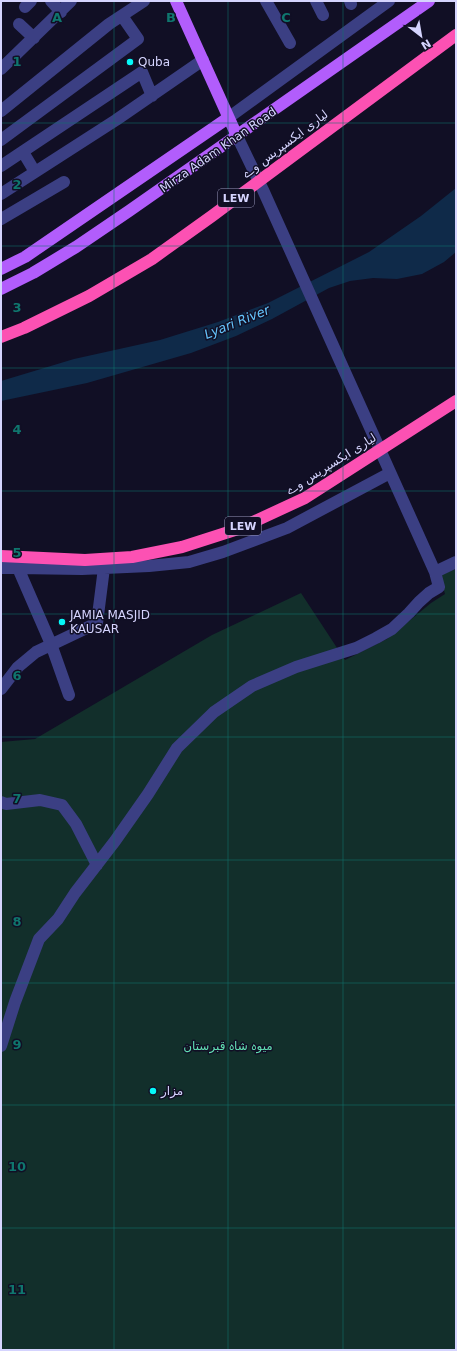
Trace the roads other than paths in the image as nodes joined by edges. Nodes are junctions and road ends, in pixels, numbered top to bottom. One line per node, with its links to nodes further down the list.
1 (51, 1): 9 (street)
2 (72, 1): 9 (street)
3 (144, 1): 11 (street)
4 (176, 1): 16 (main road)
5 (266, 1): 15 (street)
6 (316, 1): 10 (street)
7 (388, 1): 20 (street, Mirza Adam Khan Road)
8 (429, 1): 21 (main road, Mirza Adam Khan Road)
9 (61, 12): 14 (street)
10 (323, 15)
11 (122, 16): 19 (street); 22 (street)
12 (19, 24): 14 (street)
13 (456, 36): 31 (highway, لیاری ایکسپریس وے / LEW, bridge)
14 (34, 38): 17 (street)
15 (290, 43)
16 (203, 60): 18 (street); 20 (main road)
17 (1, 69)
18 (152, 96): 23 (street); 25 (street)
19 (1, 111)
20 (228, 118): 21 (main road); 29 (main road, Mirza Adam Khan Road)
21 (237, 136): 30 (main road, Mirza Adam Khan Road); 33 (street)
22 (1, 140)
23 (22, 152): 24 (street); 25 (street)
24 (1, 166)
25 (35, 172): 27 (street)
26 (64, 182): 28 (street)
27 (1, 194)
28 (1, 219)
29 (1, 269)
30 (1, 290)
31 (1, 337)
32 (456, 401): 34 (highway, لیاری ایکسپریس وے / LEW, bridge)
33 (390, 473): 38 (street); 39 (street)
34 (1, 556)
35 (456, 562): 39 (street)
36 (1, 568): 37 (street)
37 (18, 568): 38 (street); 40 (street)
38 (104, 568): 40 (street)
39 (435, 572): 44 (street)
40 (51, 644): 41 (street); 42 (street)
41 (1, 690)
42 (69, 695)
43 (1, 802): 44 (street)
44 (96, 865): 45 (street)
45 (1, 1046)

